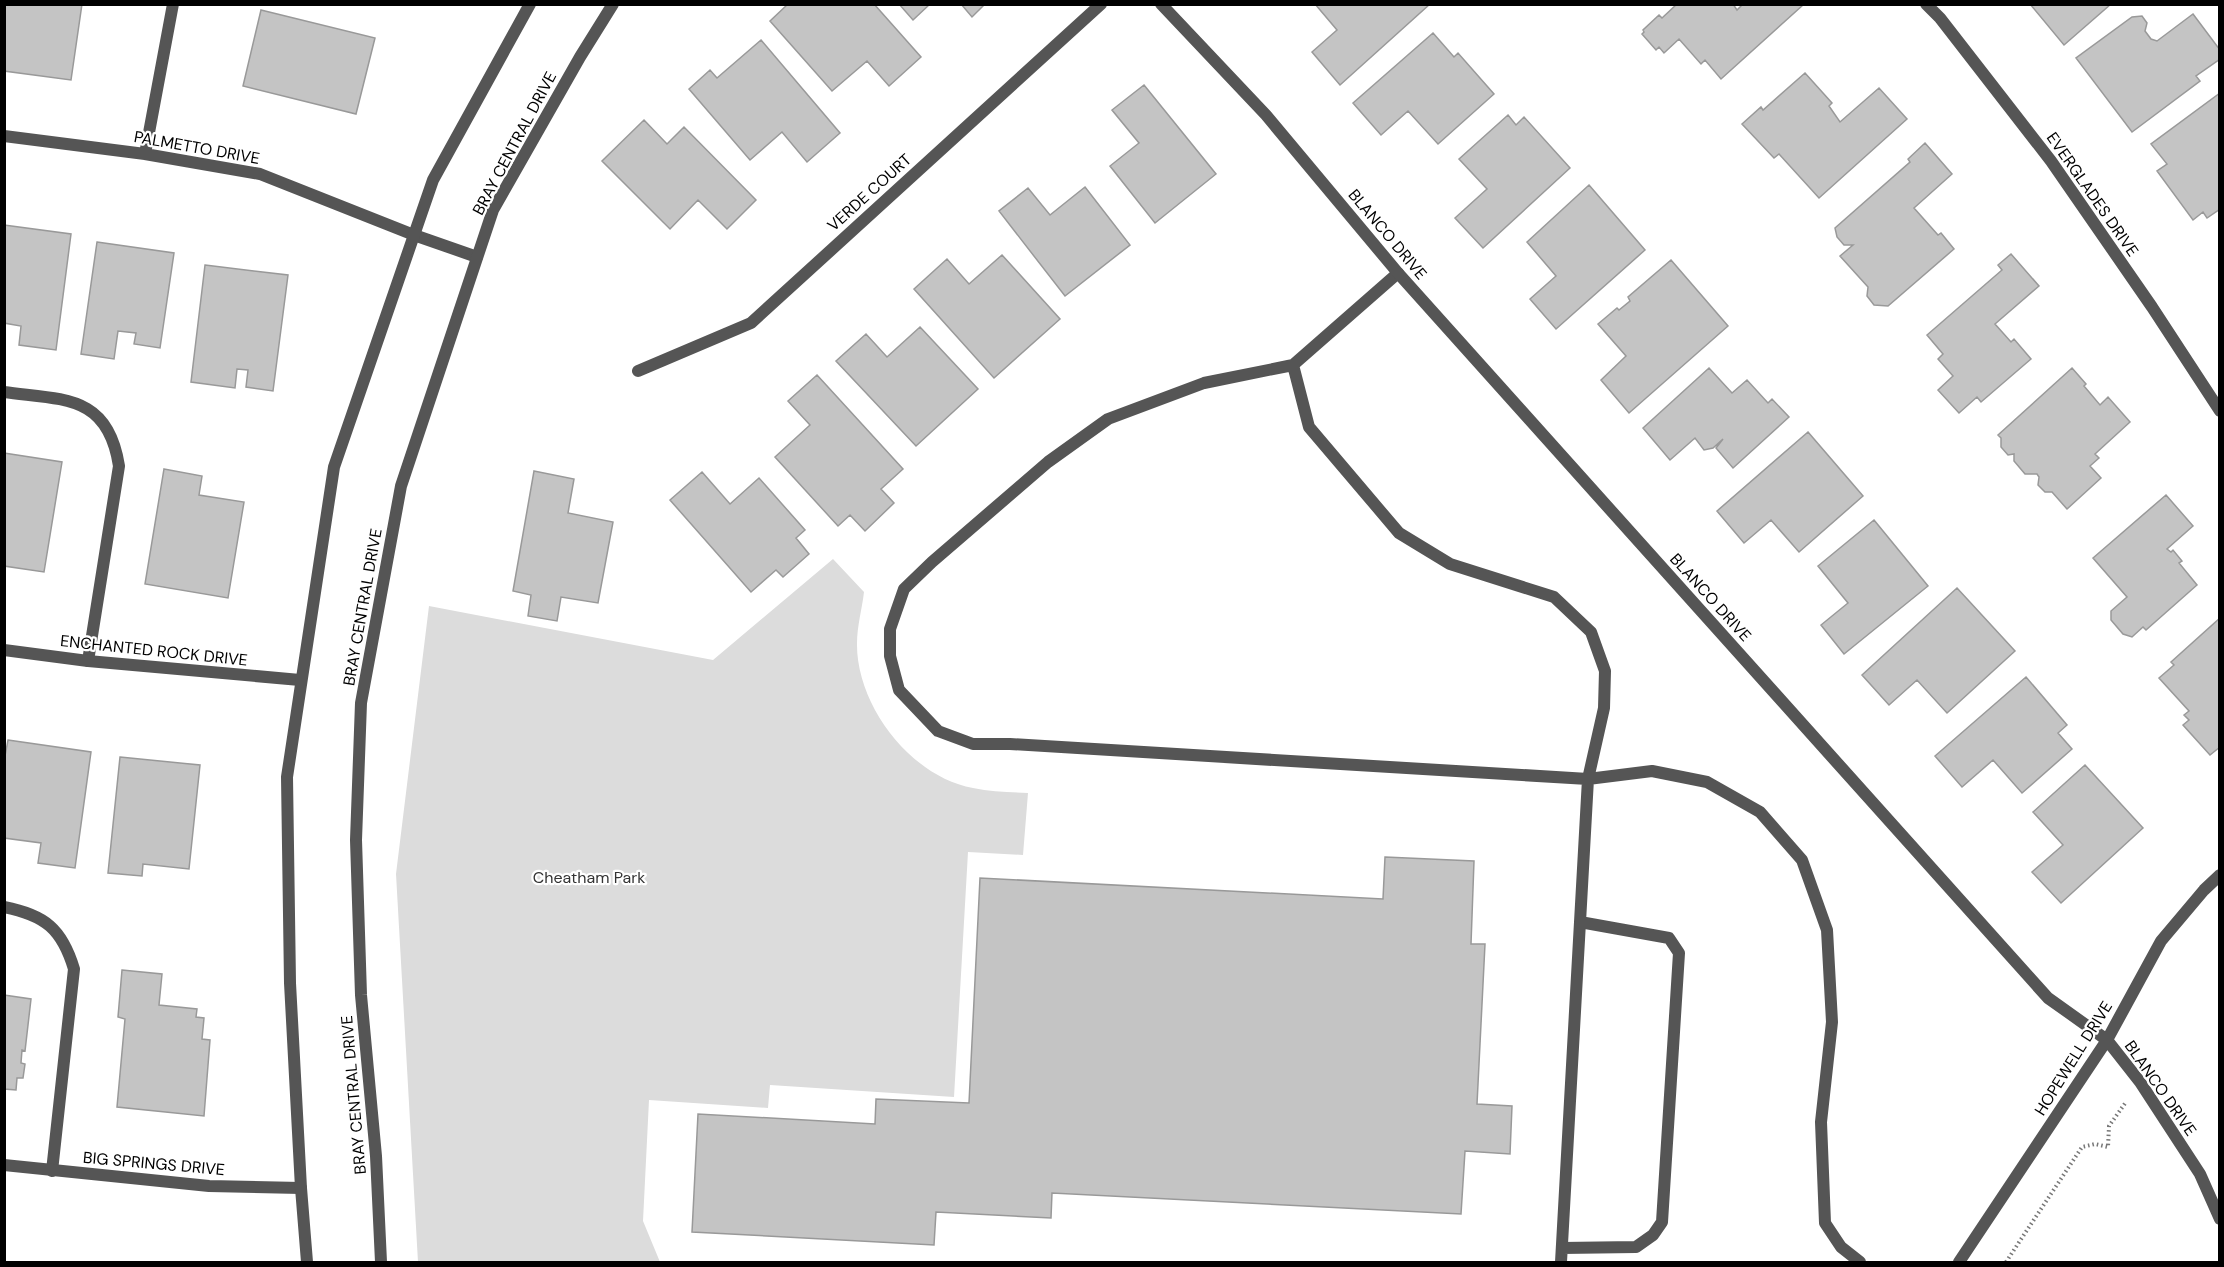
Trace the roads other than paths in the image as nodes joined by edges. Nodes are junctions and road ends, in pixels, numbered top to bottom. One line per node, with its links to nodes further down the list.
1 (173, 4): 8 (street)
2 (530, 4): 9 (street)
3 (613, 4): 10 (street, BRAY CENTRAL DRIVE)
4 (1101, 4): 13 (street, VERDE COURT)
5 (1161, 4): 11 (street, BLANCO DRIVE)
6 (1926, 4): 15 (street, EVERGLADES DRIVE)
7 (4, 136): 8 (street, PALMETTO DRIVE)
8 (145, 154): 9 (street, PALMETTO DRIVE)
9 (414, 235): 10 (street, PALMETTO DRIVE); 18 (street)
10 (477, 257): 30 (street, BRAY CENTRAL DRIVE)
11 (1398, 273): 12 (street); 23 (street, BLANCO DRIVE)
12 (1293, 364): 19 (street); 19 (street)
13 (638, 371)
14 (4, 392): 17 (street)
15 (2220, 411)
16 (4, 650): 17 (street, ENCHANTED ROCK DRIVE)
17 (88, 661): 18 (street, ENCHANTED ROCK DRIVE)
18 (300, 680): 26 (street)
19 (1588, 779): 22 (street); 32 (street)
20 (2220, 874): 23 (street, HOPEWELL DRIVE)
21 (4, 907): 25 (street)
22 (1580, 922): 28 (street); 28 (street)
23 (2107, 1040): 27 (street, BLANCO DRIVE); 33 (street, HOPEWELL DRIVE)
24 (4, 1165): 25 (street, BIG SPRINGS DRIVE)
25 (52, 1171): 26 (street, BIG SPRINGS DRIVE)
26 (301, 1188): 29 (street)
27 (2220, 1219)
28 (1562, 1248): 31 (street)
29 (307, 1263)
30 (381, 1263)
31 (1561, 1263)
32 (1860, 1263)
33 (1959, 1263)

